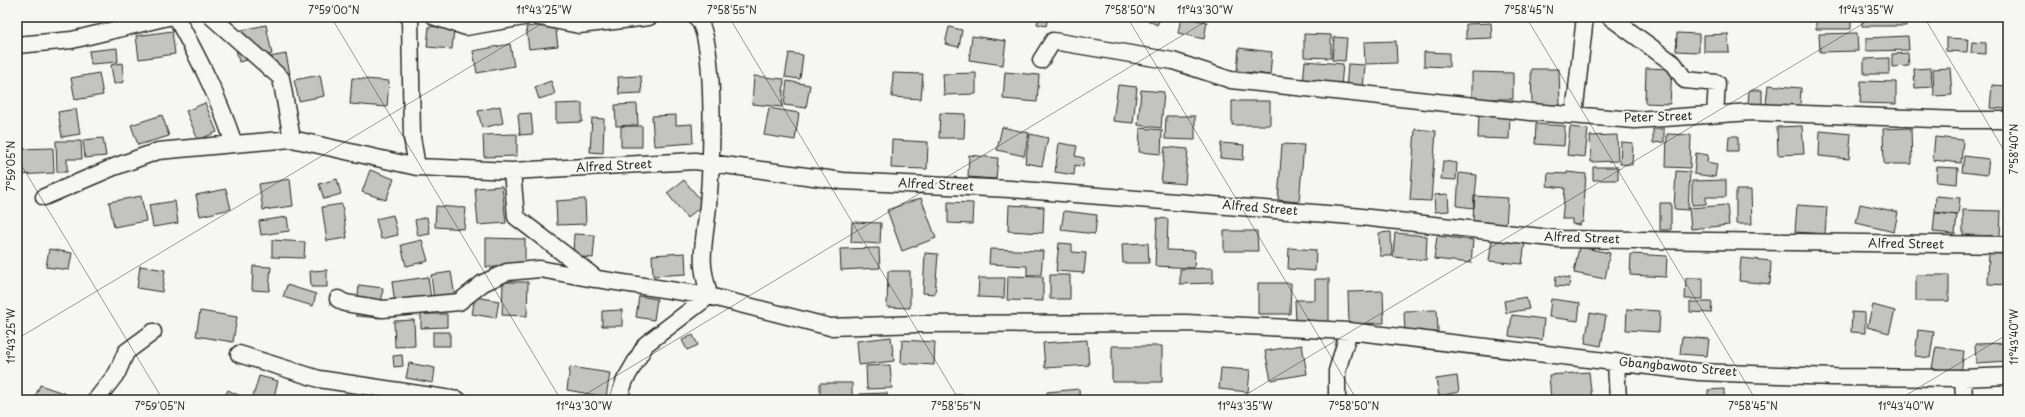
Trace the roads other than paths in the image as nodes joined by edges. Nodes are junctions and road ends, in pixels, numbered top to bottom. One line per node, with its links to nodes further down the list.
1 (168, 17): 13 (street)
2 (176, 17): 19 (street)
3 (212, 17): 18 (street)
4 (409, 17): 5 (street); 21 (street)
5 (427, 17)
6 (435, 17): 7 (street)
7 (524, 17)
8 (538, 17): 9 (street)
9 (649, 17)
10 (696, 17): 20 (street)
11 (1585, 17): 16 (street)
12 (1610, 17): 15 (street)
13 (17, 45)
14 (1041, 60): 16 (street, Peter Street)
15 (1715, 114): 16 (street, Peter Street); 17 (street, Peter Street)
16 (1574, 115)
17 (2008, 120)
18 (292, 139): 19 (street, Alfred Street); 21 (street, Alfred Street)
19 (234, 144): 23 (street, Alfred Street)
20 (711, 163): 22 (street, Alfred Street); 24 (street, Alfred Street); 26 (street)
21 (417, 166): 22 (street, Alfred Street)
22 (512, 171): 25 (street)
23 (44, 197)
24 (2008, 245)
25 (597, 279): 26 (street, Gbangbawoto Street); 27 (street, Gbangbawoto Street)
26 (709, 296): 28 (street, Gbangbawoto Street); 36 (street)
27 (338, 299)
28 (1349, 331): 31 (street, Gbangbawoto Street); 37 (street)
29 (153, 332): 34 (street)
30 (239, 354): 35 (street)
31 (1616, 362): 33 (street, Gbangbawoto Street); 38 (street)
32 (2008, 376): 33 (street, Gbangbawoto Street)
33 (1963, 378): 39 (street)
34 (96, 400)
35 (458, 400)
36 (618, 400)
37 (1338, 400)
38 (1618, 400)
39 (1964, 400)

